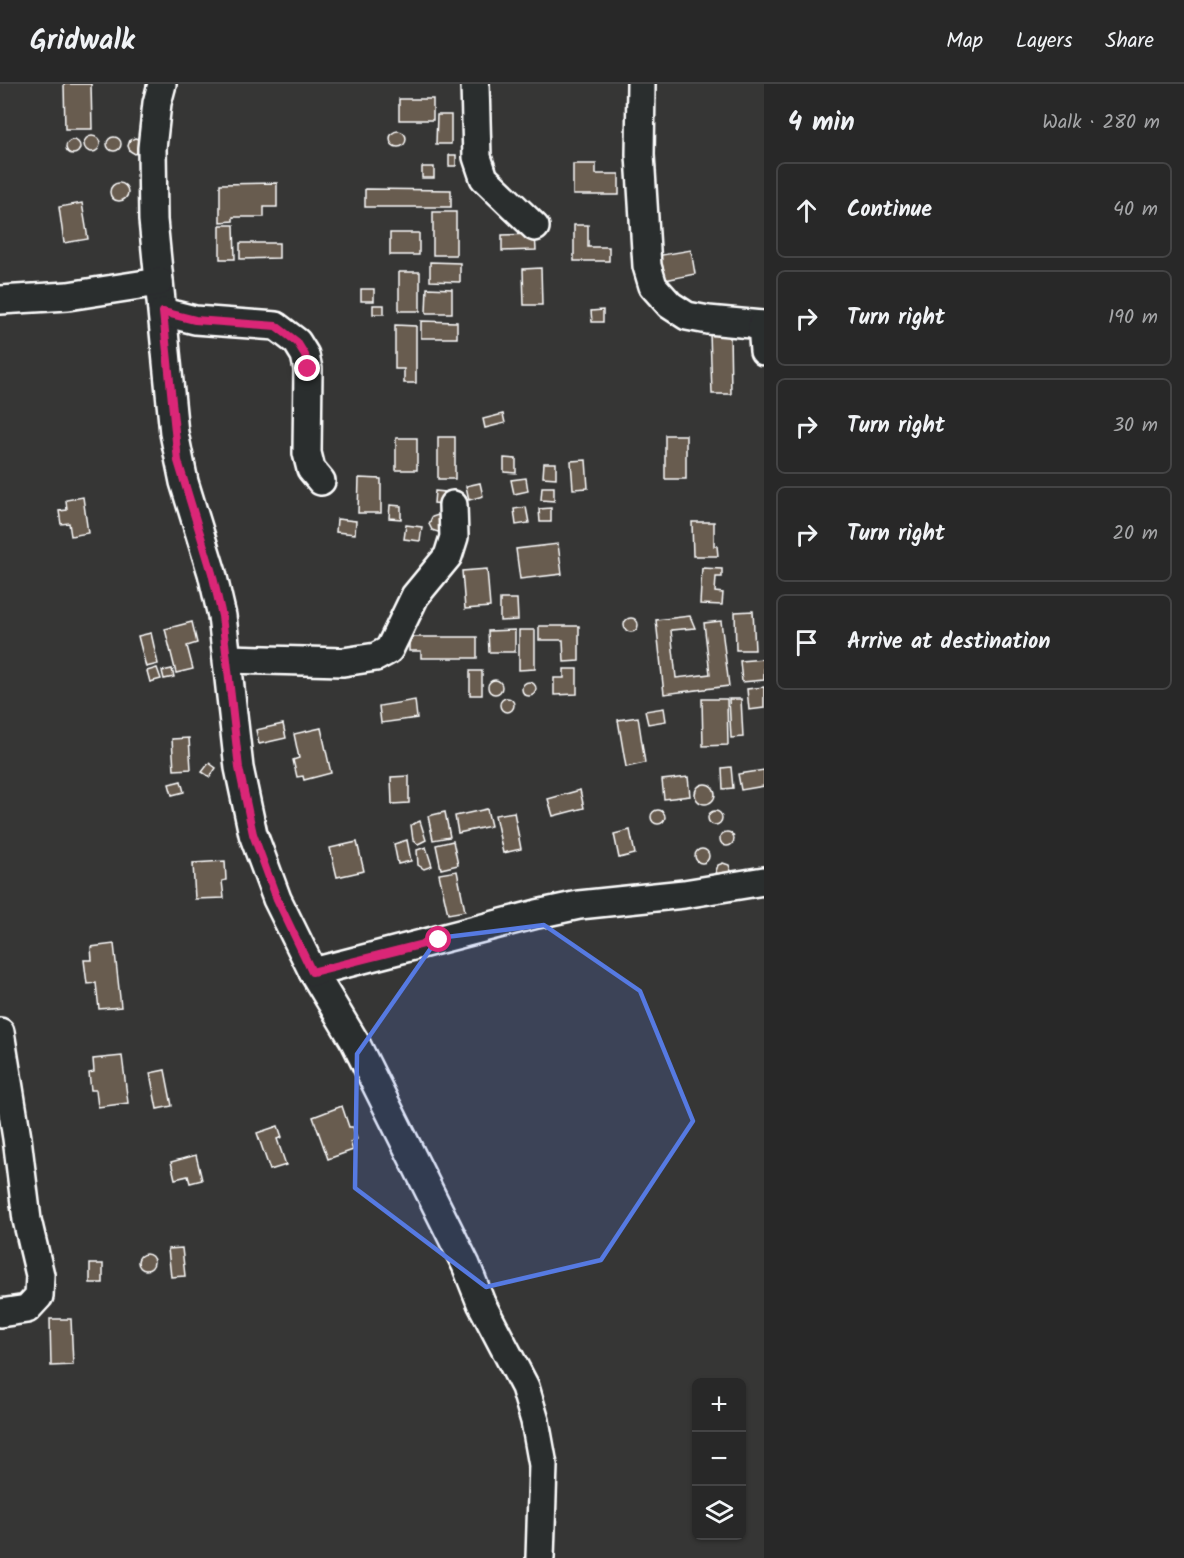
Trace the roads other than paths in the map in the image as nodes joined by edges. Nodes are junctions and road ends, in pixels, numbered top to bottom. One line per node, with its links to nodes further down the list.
1 (162, 84): 5 (street)
2 (475, 84): 4 (street)
3 (640, 84): 8 (street)
4 (535, 227)
5 (159, 282): 6 (street); 7 (street)
6 (0, 300)
7 (163, 312): 9 (street); 11 (street)
8 (763, 334)
9 (321, 481)
10 (453, 505): 11 (street)
11 (228, 659): 13 (street)
12 (764, 881): 13 (street)
13 (312, 972): 16 (street)
14 (0, 1032): 15 (street)
15 (0, 1313)
16 (540, 1558)

